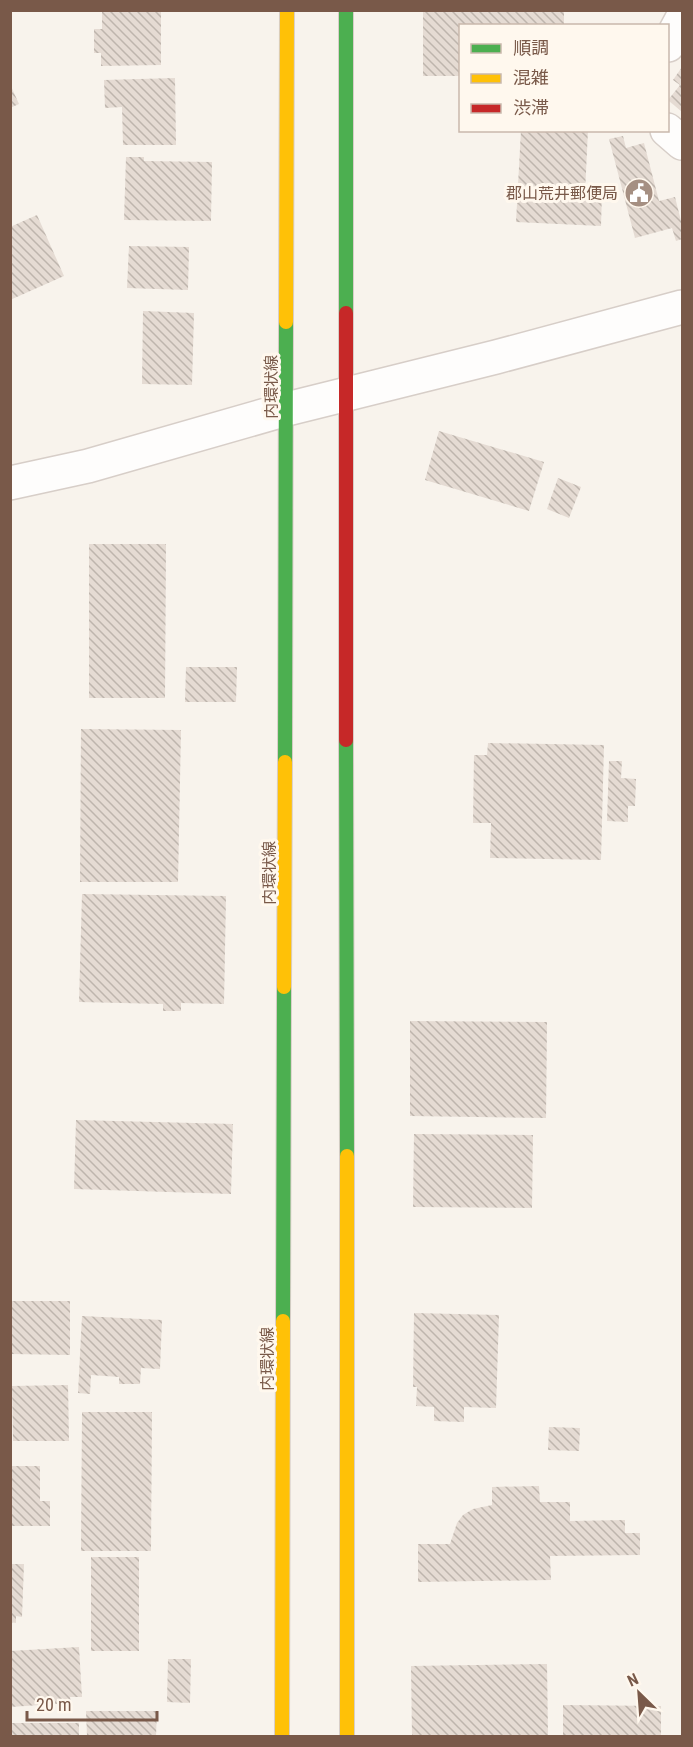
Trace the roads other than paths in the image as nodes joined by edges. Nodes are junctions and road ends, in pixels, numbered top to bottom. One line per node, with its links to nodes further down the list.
1 (287, 10): 9 (street, 内環状線)
2 (346, 10): 8 (street)
3 (682, 19): 4 (street)
4 (669, 43)
5 (669, 132): 6 (street)
6 (682, 142)
7 (682, 307): 8 (street)
8 (347, 394): 9 (street); 12 (street)
9 (287, 409): 10 (street); 11 (street, 内環状線)
10 (10, 483)
11 (282, 1737)
12 (347, 1737)

